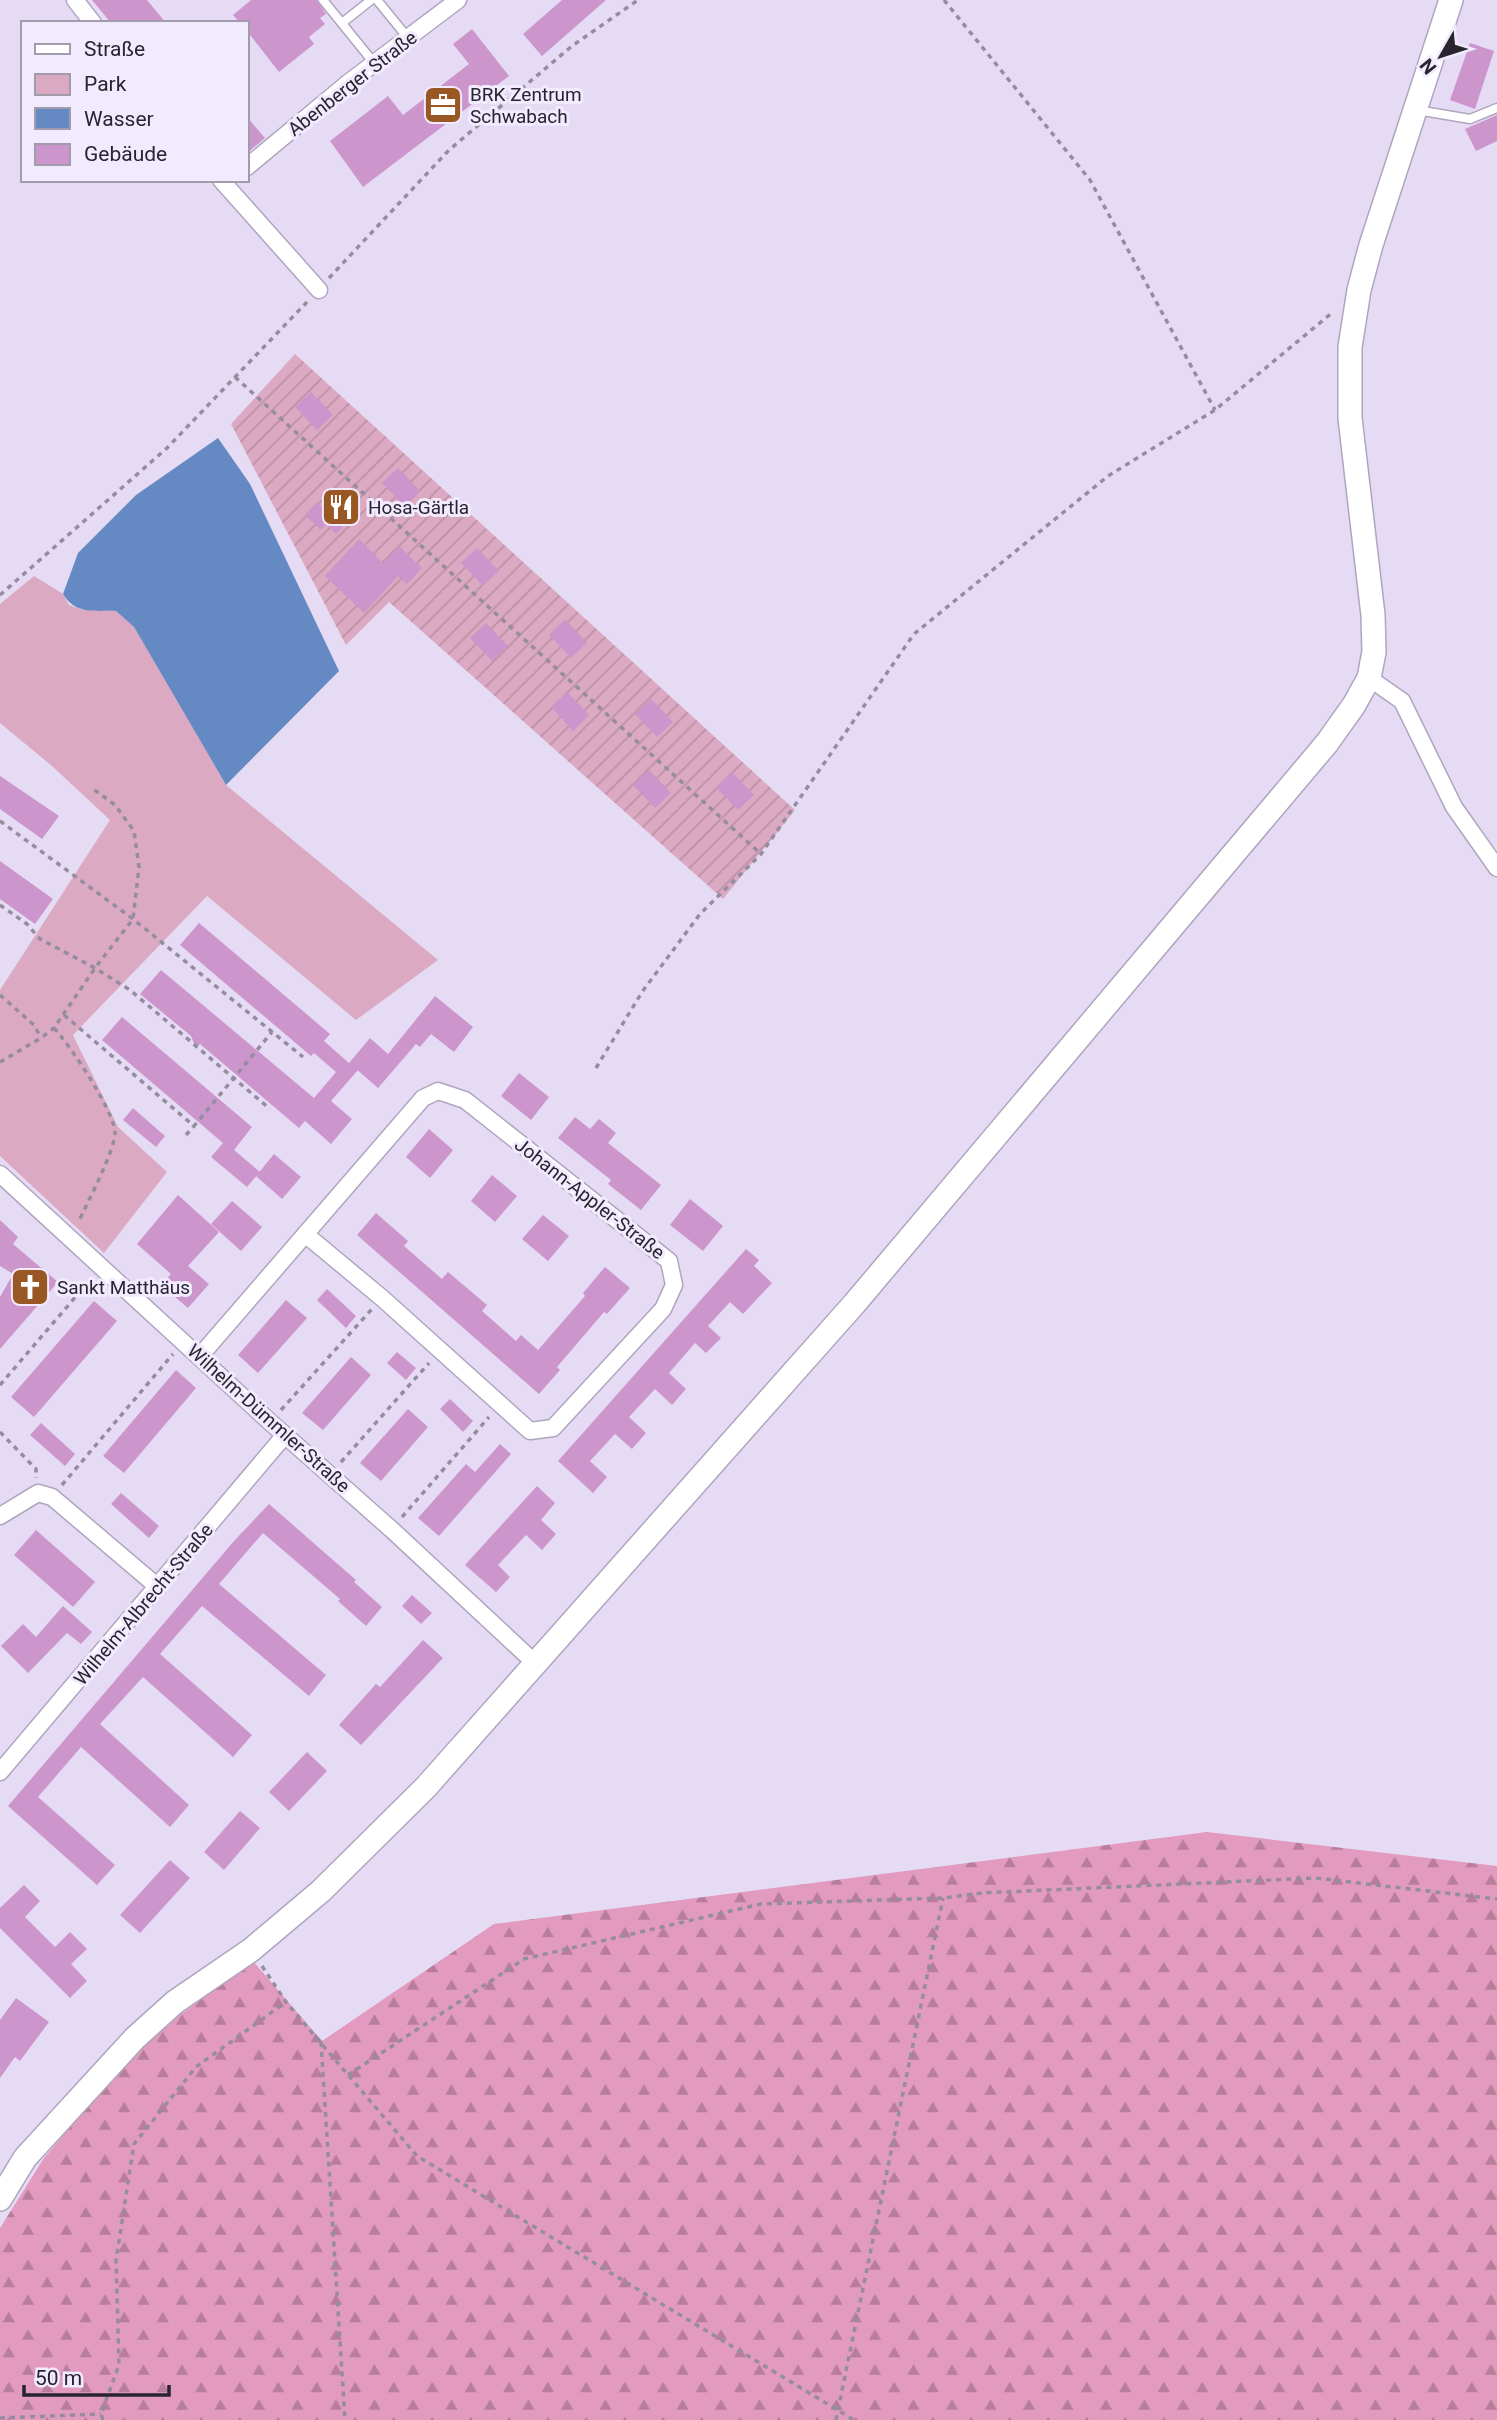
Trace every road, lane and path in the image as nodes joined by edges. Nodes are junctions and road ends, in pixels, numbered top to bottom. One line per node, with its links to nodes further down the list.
1 (75, 0): 8 (street)
2 (323, 0): 9 (lane)
3 (370, 0): 9 (lane)
4 (377, 0): 10 (lane)
5 (458, 0): 10 (street, Abenberger Straße)
6 (944, 0): 19 (path)
7 (1451, 0): 13 (main road)
8 (91, 21)
9 (342, 23): 11 (lane)
10 (408, 38): 11 (street, Abenberger Straße)
11 (374, 64): 14 (street, Abenberger Straße)
12 (1497, 108): 13 (lane)
13 (1414, 109): 17 (main road)
14 (248, 166)
15 (226, 182): 16 (street)
16 (319, 290)
17 (1359, 290): 19 (path); 20 (main road)
18 (235, 377): 23 (path)
19 (1215, 410): 23 (path)
20 (1369, 678): 24 (street); 58 (main road)
21 (92, 788): 26 (path)
22 (0, 821): 26 (path)
23 (761, 853): 35 (path)
24 (1497, 868)
25 (0, 905): 27 (path)
26 (133, 919): 27 (path); 31 (path)
27 (95, 968): 29 (path); 36 (path)
28 (0, 995): 32 (path)
29 (64, 1015): 30 (path); 38 (path)
30 (54, 1028): 32 (path); 42 (path)
31 (272, 1031): 33 (path); 36 (path)
32 (41, 1038): 34 (path)
33 (303, 1056)
34 (0, 1062)
35 (596, 1068)
36 (234, 1078): 37 (path); 38 (path)
37 (270, 1109)
38 (194, 1126): 39 (path)
39 (186, 1135)
40 (0, 1174): 42 (street, Wilhelm-Dümmler-Straße)
41 (305, 1234): 44 (street, Johann-Appler-Straße); 47 (street, Johann-Appler-Straße); 49 (street, Johann-Appler-Straße)
42 (72, 1238): 43 (street, Wilhelm-Dümmler-Straße)
43 (102, 1267): 45 (street, Wilhelm-Dümmler-Straße); 48 (path)
44 (382, 1298): 46 (street, Johann-Appler-Straße); 50 (path)
45 (183, 1341): 47 (street, Wilhelm-Dümmler-Straße); 54 (path)
46 (440, 1350): 49 (street, Johann-Appler-Straße); 53 (path)
47 (200, 1356): 50 (street, Wilhelm-Dümmler-Straße)
48 (0, 1385)
49 (501, 1403): 56 (path)
50 (270, 1422): 52 (street, Wilhelm-Dümmler-Straße)
51 (0, 1432): 54 (path)
52 (285, 1435): 53 (street, Wilhelm-Dümmler-Straße); 57 (street, Wilhelm-Albrecht-Straße)
53 (330, 1474): 56 (street, Wilhelm-Dümmler-Straße)
54 (45, 1495): 55 (street); 57 (street)
55 (0, 1516)
56 (391, 1529): 58 (street, Wilhelm-Dümmler-Straße)
57 (158, 1587): 59 (street, Wilhelm-Albrecht-Straße)
58 (536, 1664): 62 (main road)
59 (0, 1772)
60 (943, 1898): 61 (path); 65 (path); 67 (path)
61 (1497, 1899)
62 (251, 1950): 63 (path); 66 (main road)
63 (286, 2003): 64 (path); 68 (path)
64 (321, 2042): 65 (path); 71 (path)
65 (348, 2075): 67 (path)
66 (0, 2199)
67 (837, 2411): 72 (path); 73 (path)
68 (101, 2414): 69 (path); 70 (path)
69 (0, 2418)
70 (103, 2420)
71 (345, 2420)
72 (836, 2420)
73 (854, 2420)

